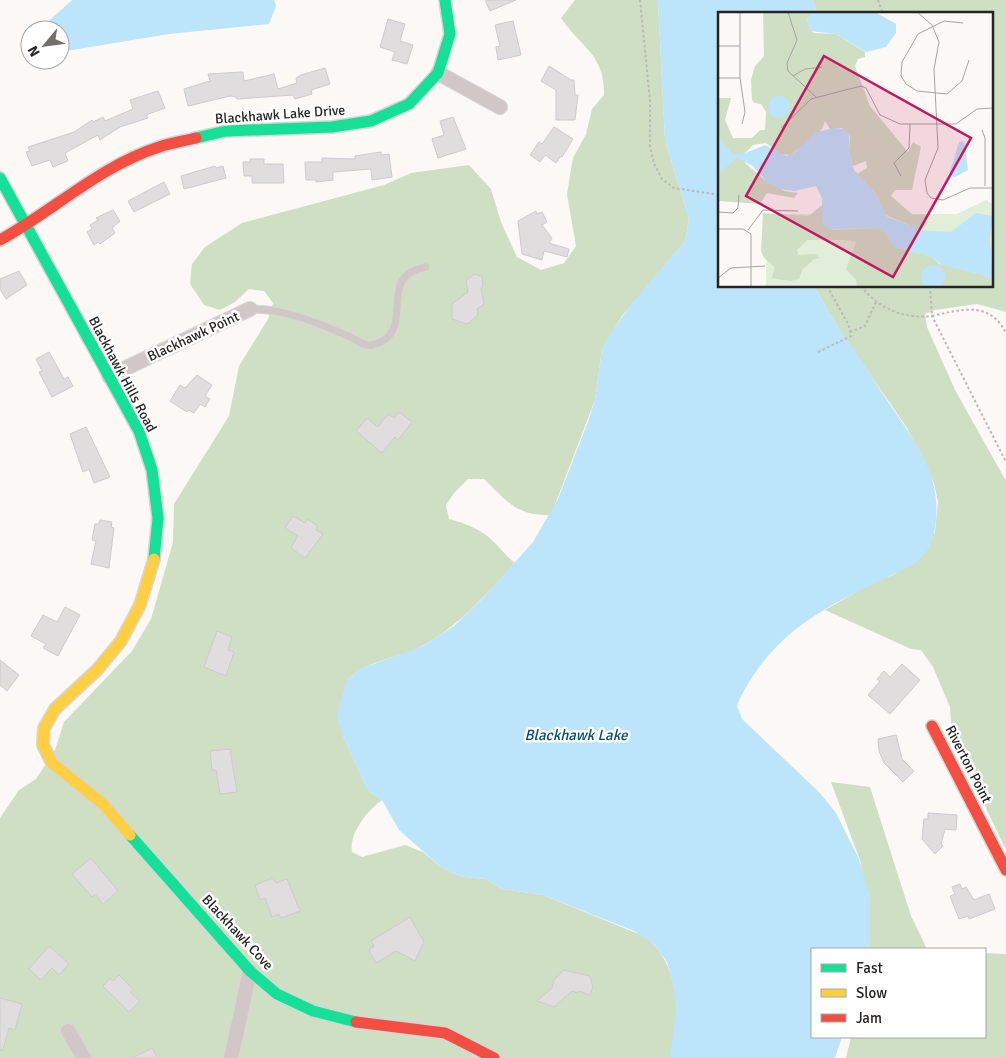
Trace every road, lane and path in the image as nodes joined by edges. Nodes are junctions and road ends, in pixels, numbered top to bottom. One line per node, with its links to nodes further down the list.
1 (445, 0): 5 (street, Blackhawk Lake Drive)
2 (640, 0): 8 (path)
3 (878, 0): 4 (path)
4 (883, 12)
5 (438, 73): 6 (street); 9 (street, Blackhawk Lake Drive)
6 (500, 108)
7 (0, 178): 9 (street, Blackhawk Hills Road)
8 (718, 195)
9 (26, 226): 10 (street, Blackhawk Lake Drive); 21 (street, Blackhawk Hills Road)
10 (0, 240)
11 (426, 266): 16 (lane)
12 (829, 288): 18 (path)
13 (863, 288): 15 (path)
14 (930, 288): 17 (path)
15 (876, 302): 17 (path); 18 (path)
16 (250, 309): 21 (street, Blackhawk Point)
17 (932, 316): 19 (path); 22 (path)
18 (850, 332): 20 (path)
19 (1006, 333)
20 (818, 352)
21 (108, 376): 24 (street, Blackhawk Hills Road)
22 (1006, 462)
23 (932, 726): 25 (street, Riverton Point)
24 (43, 745): 26 (street, Blackhawk Cove)
25 (1006, 870)
26 (250, 971): 29 (street); 30 (street, Blackhawk Cove)
27 (68, 1031): 28 (street)
28 (84, 1058)
29 (231, 1058)
30 (494, 1058)

